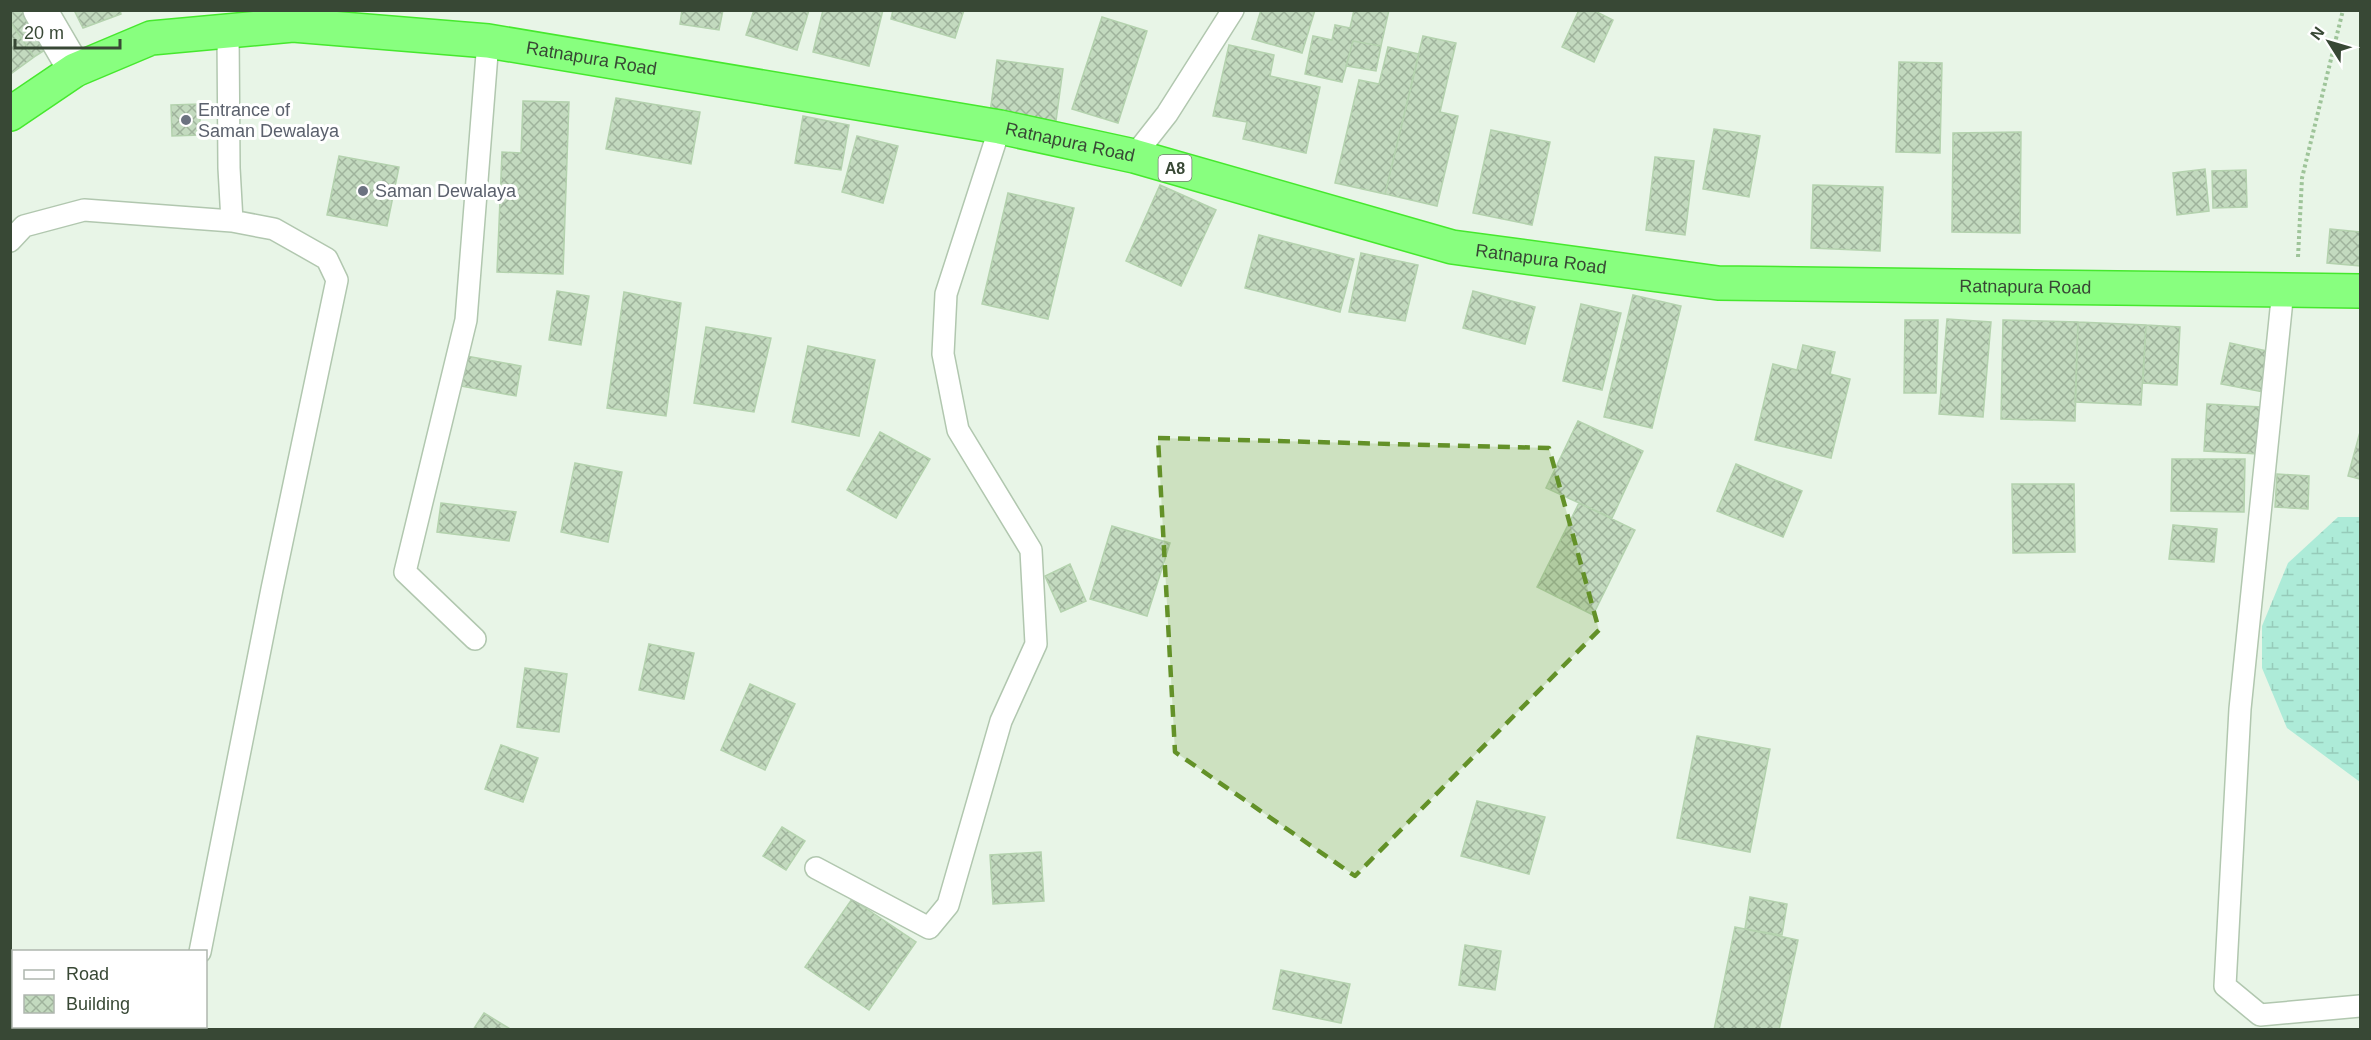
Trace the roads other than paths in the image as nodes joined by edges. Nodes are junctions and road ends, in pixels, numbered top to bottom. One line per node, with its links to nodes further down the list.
1 (40, 10): 5 (street)
2 (1233, 10): 8 (lane)
3 (228, 31): 4 (highway, Ratnapura Road / A8); 5 (highway, Ratnapura Road / A8); 9 (lane)
4 (488, 41): 7 (highway, Ratnapura Road / A8); 13 (lane)
5 (75, 70): 6 (highway, Ratnapura Road / A8)
6 (10, 114)
7 (1000, 127): 8 (highway, Ratnapura Road / A8); 14 (lane)
8 (1134, 156): 11 (highway, Ratnapura Road / A8)
9 (232, 221): 10 (lane); 15 (lane)
10 (10, 241)
11 (2290, 290): 12 (highway, Ratnapura Road / A8); 16 (lane)
12 (2361, 291)
13 (475, 639)
14 (816, 868)
15 (200, 950)
16 (2361, 1006)

